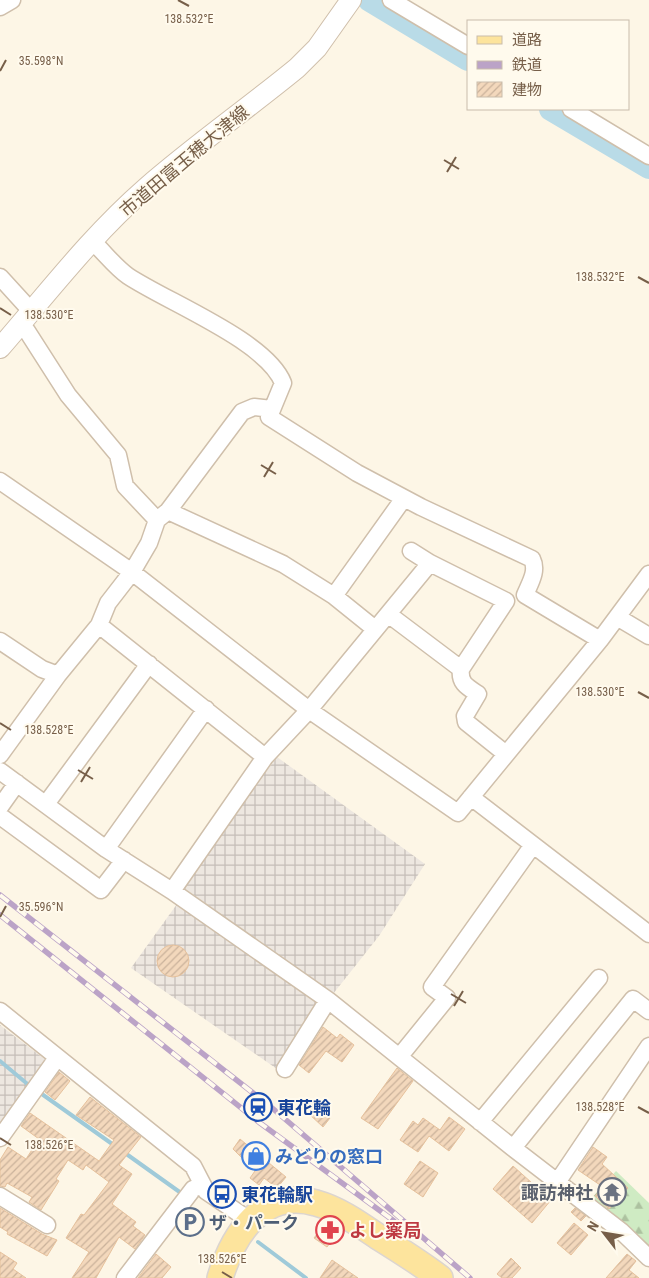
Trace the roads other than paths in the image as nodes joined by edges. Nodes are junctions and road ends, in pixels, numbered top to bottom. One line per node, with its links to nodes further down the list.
1 (12, 0): 4 (street)
2 (351, 0): 8 (street, 市道田富玉穂大津線)
3 (391, 0): 5 (street)
4 (0, 7)
5 (467, 45)
6 (573, 110): 7 (street)
7 (649, 156)
8 (92, 241): 10 (street, 市道田富玉穂大津線); 12 (street)
9 (0, 277): 10 (street)
10 (26, 318): 11 (street, 市道田富玉穂大津線); 15 (street)
11 (0, 348)
12 (272, 410): 14 (street); 15 (street)
13 (0, 481): 18 (street)
14 (404, 498): 20 (street); 26 (street)
15 (163, 515): 18 (street); 20 (street)
16 (411, 551): 17 (street)
17 (430, 563): 21 (street); 29 (street)
18 (132, 572): 23 (street); 32 (street)
19 (649, 574): 22 (street)
20 (334, 596): 24 (street)
21 (388, 614): 24 (street); 29 (street)
22 (617, 617): 25 (street); 26 (street)
23 (100, 625): 28 (street); 30 (street)
24 (375, 629): 32 (street)
25 (649, 636)
26 (600, 640): 33 (street)
27 (0, 641): 30 (street)
28 (149, 664): 31 (street); 39 (street)
29 (461, 669): 33 (street)
30 (58, 675): 34 (street)
31 (206, 709): 35 (street); 43 (street)
32 (309, 710): 35 (street); 38 (street)
33 (506, 754): 38 (street)
34 (0, 755)
35 (265, 756): 45 (street)
36 (0, 771): 37 (street)
37 (17, 783): 39 (street); 40 (street)
38 (471, 797): 42 (street)
39 (46, 804): 43 (street)
40 (0, 807)
41 (0, 816): 44 (street)
42 (533, 845): 46 (street); 52 (street)
43 (106, 849): 44 (street)
44 (124, 860): 45 (street)
45 (172, 891): 48 (street)
46 (649, 934)
47 (598, 978): 55 (street)
48 (328, 1000): 52 (street); 54 (street)
49 (0, 1011): 53 (street)
50 (649, 1011): 57 (street)
51 (649, 1046): 58 (street)
52 (400, 1056): 55 (street)
53 (57, 1058): 56 (street); 59 (street)
54 (285, 1069)
55 (480, 1122): 57 (street)
56 (0, 1138)
57 (513, 1148): 58 (street)
58 (558, 1182): 63 (street)
59 (202, 1184): 61 (street); 64 (street)
60 (0, 1196): 62 (street)
61 (248, 1220): 65 (main road); 66 (main road)
62 (47, 1225)
63 (649, 1258)
64 (125, 1278)
65 (220, 1278)
66 (440, 1278)

